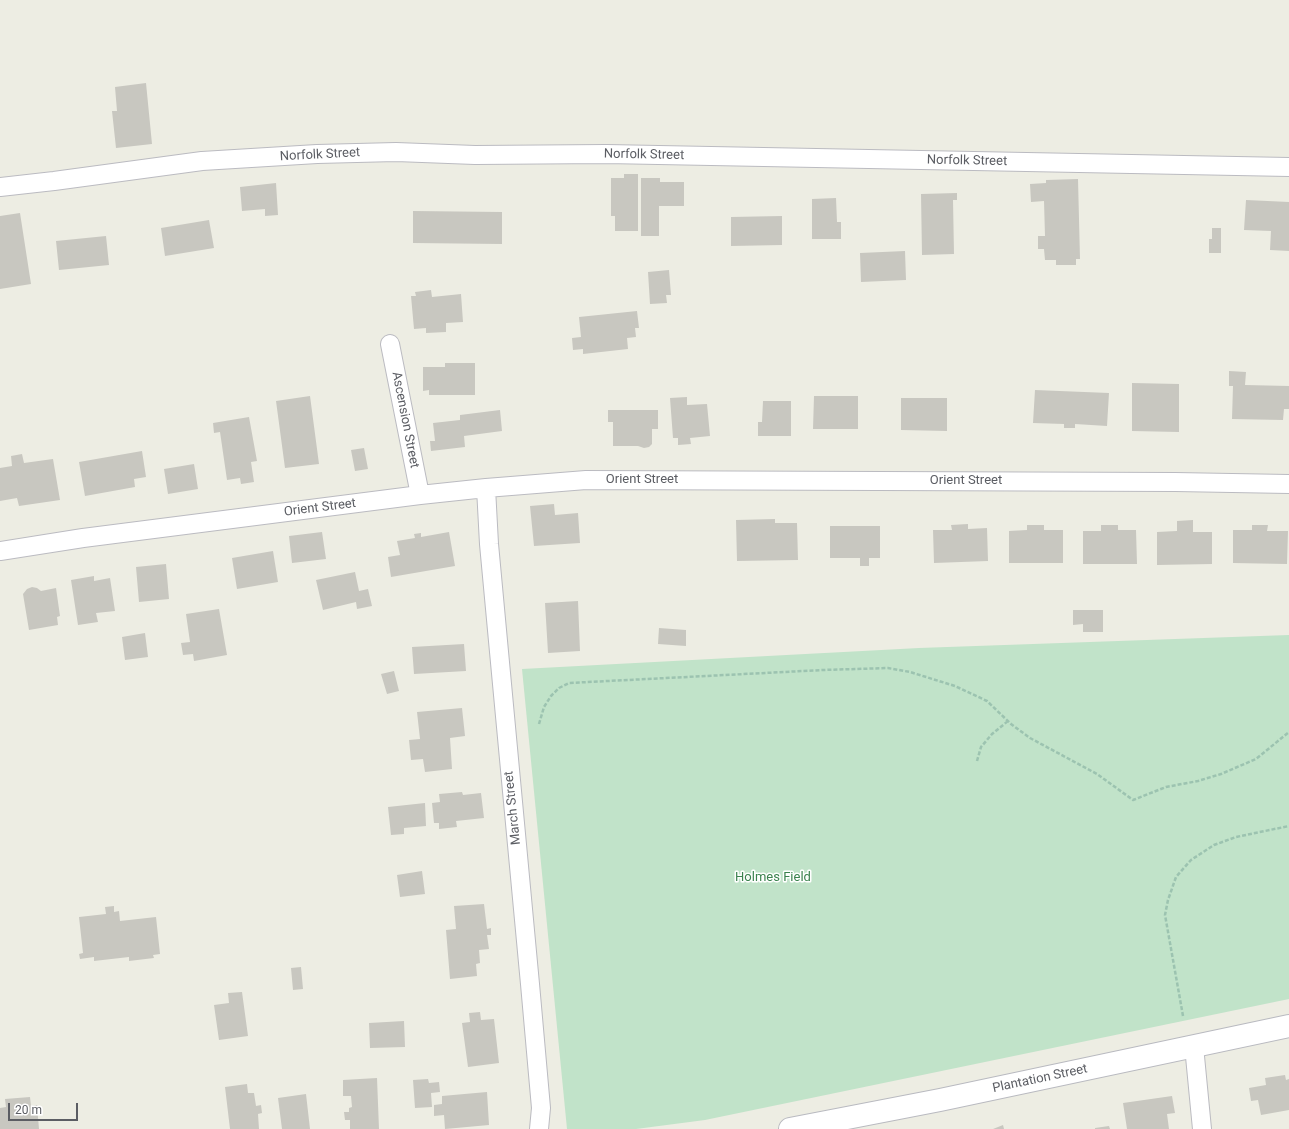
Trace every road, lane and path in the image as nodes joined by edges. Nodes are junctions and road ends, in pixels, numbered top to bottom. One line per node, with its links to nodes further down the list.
1 (1289, 167): 2 (street, Norfolk Street)
2 (0, 187)
3 (390, 344): 6 (street, Ascension Street)
4 (1289, 484): 5 (street, Orient Street)
5 (486, 488): 6 (street, Orient Street); 16 (street, March Street)
6 (420, 495): 7 (street, Orient Street)
7 (0, 551)
8 (1008, 721): 9 (path); 10 (path); 11 (path)
9 (539, 724)
10 (1289, 732)
11 (977, 762)
12 (1289, 826): 13 (path)
13 (1183, 1016)
14 (1289, 1026): 15 (street, Plantation Street)
15 (1194, 1046): 17 (street, Plantation Street); 18 (street)
16 (539, 1129)
17 (790, 1129)
18 (1202, 1129)

